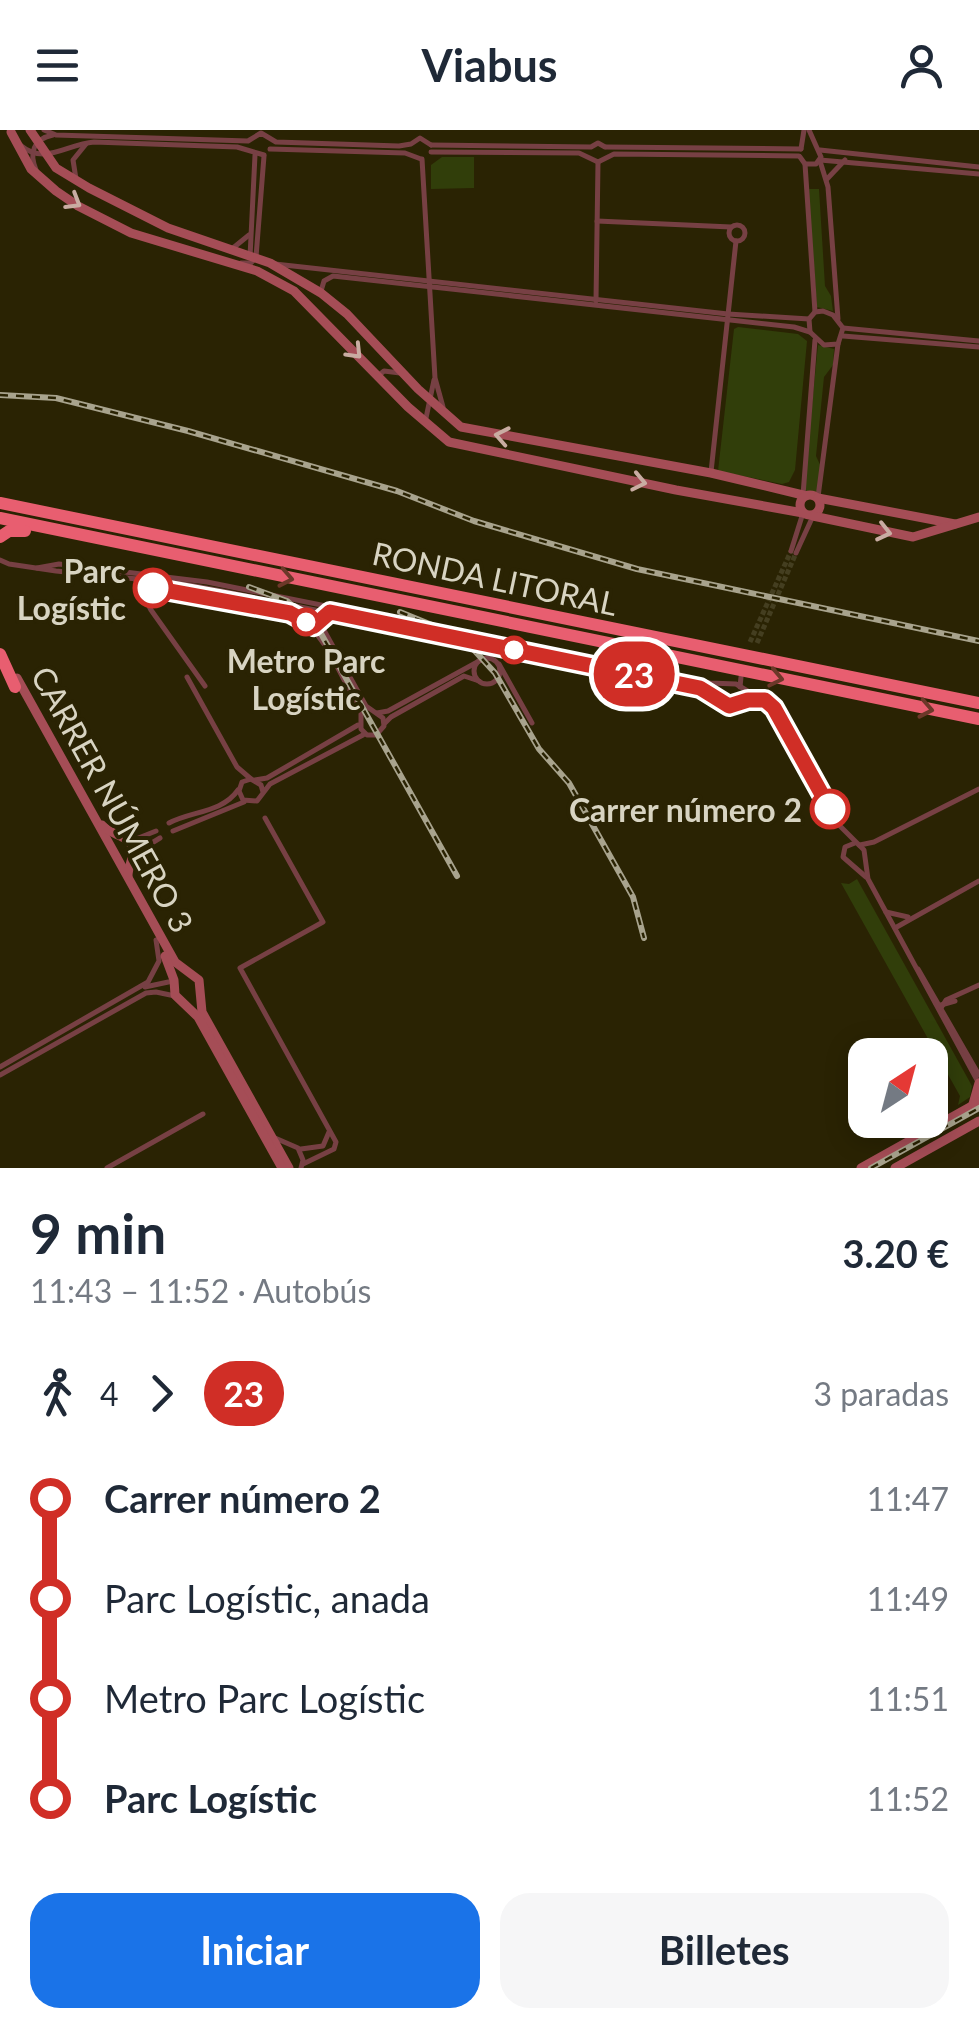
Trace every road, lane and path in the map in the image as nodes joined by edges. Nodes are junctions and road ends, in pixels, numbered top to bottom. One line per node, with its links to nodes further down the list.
1 (30, 130): 17 (street)
2 (44, 130): 8 (street)
3 (598, 130): 10 (street)
4 (806, 130): 16 (street); 19 (street)
5 (10, 131): 17 (street); 32 (street)
6 (261, 132): 12 (street); 13 (street)
7 (420, 134): 11 (street); 18 (street)
8 (56, 135): 12 (street); 17 (street)
9 (88, 142): 12 (street); 23 (street); 34 (street)
10 (598, 143): 14 (street); 15 (street)
11 (411, 144): 13 (street); 20 (street)
12 (250, 145): 21 (street)
13 (271, 145): 20 (street); 22 (street)
14 (591, 147): 18 (street); 24 (street)
15 (606, 147): 19 (street); 25 (street)
16 (818, 147): 19 (street); 27 (street); 31 (street)
17 (34, 148): 23 (street); 32 (street)
18 (431, 148): 24 (street); 26 (street)
19 (801, 151): 25 (street); 30 (street)
20 (412, 154): 26 (street)
21 (255, 155): 22 (street); 37 (street)
22 (264, 155): 40 (street)
23 (45, 156): 34 (street)
24 (589, 156): 29 (street)
25 (606, 157): 29 (street)
26 (422, 158): 42 (street)
27 (820, 160): 28 (street); 30 (street); 33 (street)
28 (845, 160): 31 (street); 33 (street)
29 (598, 162): 35 (street)
30 (804, 164): 45 (street)
31 (979, 170)
32 (39, 178): 40 (street, one-way to 40)
33 (827, 180): 47 (street)
34 (76, 182): 39 (street)
35 (597, 221): 36 (street); 44 (street)
36 (731, 227): 38 (street); 38 (street)
37 (250, 233): 39 (street); 40 (street)
38 (736, 241): 46 (street)
39 (233, 248): 40 (street)
40 (254, 262): 41 (street); 55 (street, one-way to 55)
41 (270, 263): 42 (street); 43 (street)
42 (429, 283): 43 (street); 44 (street); 56 (street)
43 (321, 293): 54 (street)
44 (596, 301): 46 (street)
45 (815, 312): 47 (street); 48 (street)
46 (728, 317): 48 (street); 49 (street); 60 (street)
47 (838, 318): 50 (street)
48 (809, 319): 49 (street)
49 (810, 332): 51 (street)
50 (843, 332): 52 (street); 53 (street)
51 (815, 340): 52 (street); 62 (street)
52 (838, 344): 61 (street)
53 (979, 344)
54 (403, 374): 55 (street); 56 (street)
55 (378, 376): 57 (street)
56 (434, 400): 58 (street); 60 (street, one-way to 56)
57 (408, 407): 58 (street); 59 (street)
58 (424, 414): 59 (street)
59 (434, 432): 66 (street, one-way to 66)
60 (710, 473): 62 (street)
61 (822, 478): 63 (street); 64 (street)
62 (803, 495): 63 (street); 66 (street)
63 (818, 498): 64 (street); 66 (street)
64 (834, 499): 69 (street)
65 (0, 500): 70 (highway, RONDA LITORAL); 70 (highway)
66 (808, 514): 69 (street, one-way to 69); 73 (street)
67 (979, 517): 69 (street)
68 (0, 518): 72 (highway, RONDA LITORAL)
69 (955, 524)
70 (135, 531): 100 (highway, RONDA LITORAL)
71 (0, 537): 72 (highway)
72 (84, 538): 102 (highway, RONDA LITORAL, one-way to 102)
73 (793, 552)
74 (0, 558): 76 (street)
75 (80, 567): 76 (street); 77 (street); 78 (street)
76 (37, 568): 78 (street)
77 (105, 570): 79 (street); 80 (street)
78 (51, 571): 80 (street)
79 (173, 578): 80 (street); 92 (street)
80 (135, 581): 81 (street); 94 (street)
81 (285, 604): 82 (street); 84 (street)
82 (330, 612): 83 (street); 97 (street)
83 (320, 623): 84 (street); 101 (street)
84 (309, 624): 103 (street)
85 (0, 646): 113 (street, CARRER NÚMERO 3)
86 (0, 658): 93 (highway)
87 (480, 660): 88 (street); 90 (street); 101 (street)
88 (497, 662): 91 (street); 96 (street)
89 (186, 678): 107 (street)
90 (479, 680): 91 (street); 105 (street)
91 (493, 682): 96 (street)
92 (727, 684): 95 (street); 95 (street); 97 (street)
93 (15, 686): 132 (street, CARRER NÚMERO 3)
94 (204, 686)
95 (740, 688): 98 (street); 99 (street)
96 (514, 691): 104 (street)
97 (720, 700): 99 (street)
98 (765, 700): 99 (street); 116 (street)
99 (739, 703)
100 (979, 703)
101 (376, 712): 103 (street); 105 (street)
102 (979, 718)
103 (360, 720): 106 (street); 108 (street)
104 (532, 723)
105 (384, 726): 106 (street)
106 (367, 735): 111 (street)
107 (236, 766): 108 (street); 109 (street)
108 (253, 779): 109 (street); 111 (street)
109 (240, 786): 112 (street); 115 (street)
110 (979, 789): 121 (street)
111 (262, 792): 112 (street)
112 (246, 802): 118 (street)
113 (93, 816): 120 (street); 126 (street, CARRER NÚMERO 3)
114 (266, 818): 152 (street)
115 (169, 823)
116 (839, 825): 121 (street); 122 (street)
117 (156, 830): 120 (street)
118 (173, 831)
119 (160, 838): 123 (street)
120 (128, 840): 123 (street)
121 (857, 844): 122 (street); 124 (street)
122 (844, 848): 125 (street)
123 (132, 856): 126 (street)
124 (864, 857): 125 (street); 127 (street)
125 (854, 864): 127 (street)
126 (128, 878): 135 (street, CARRER NÚMERO 3)
127 (868, 879): 129 (street)
128 (979, 880): 130 (street)
129 (886, 912): 130 (street); 131 (street)
130 (911, 917): 131 (street); 133 (street)
131 (895, 928): 133 (street)
132 (156, 940): 136 (street, CARRER NÚMERO 3); 139 (street)
133 (902, 942): 134 (street)
134 (916, 967): 137 (street); 140 (street)
135 (188, 973): 136 (street); 141 (street)
136 (174, 980): 139 (street); 142 (street)
137 (921, 980): 144 (street); 145 (street)
138 (979, 985): 143 (street)
139 (138, 990): 146 (street)
140 (934, 993): 143 (street); 144 (street)
141 (199, 994): 142 (street); 153 (street)
142 (179, 999): 147 (street); 157 (street)
143 (954, 999): 144 (street); 145 (street)
144 (944, 1006): 145 (street)
145 (948, 1021): 148 (street)
146 (0, 1067)
147 (0, 1075)
148 (979, 1080): 149 (street)
149 (976, 1104): 158 (street)
150 (203, 1114): 156 (street)
151 (979, 1122): 159 (street)
152 (329, 1129): 154 (street); 155 (street)
153 (269, 1132): 154 (street); 157 (street)
154 (298, 1148): 155 (street)
155 (302, 1166)
156 (107, 1168)
157 (286, 1168)
158 (861, 1168)
159 (895, 1168)

